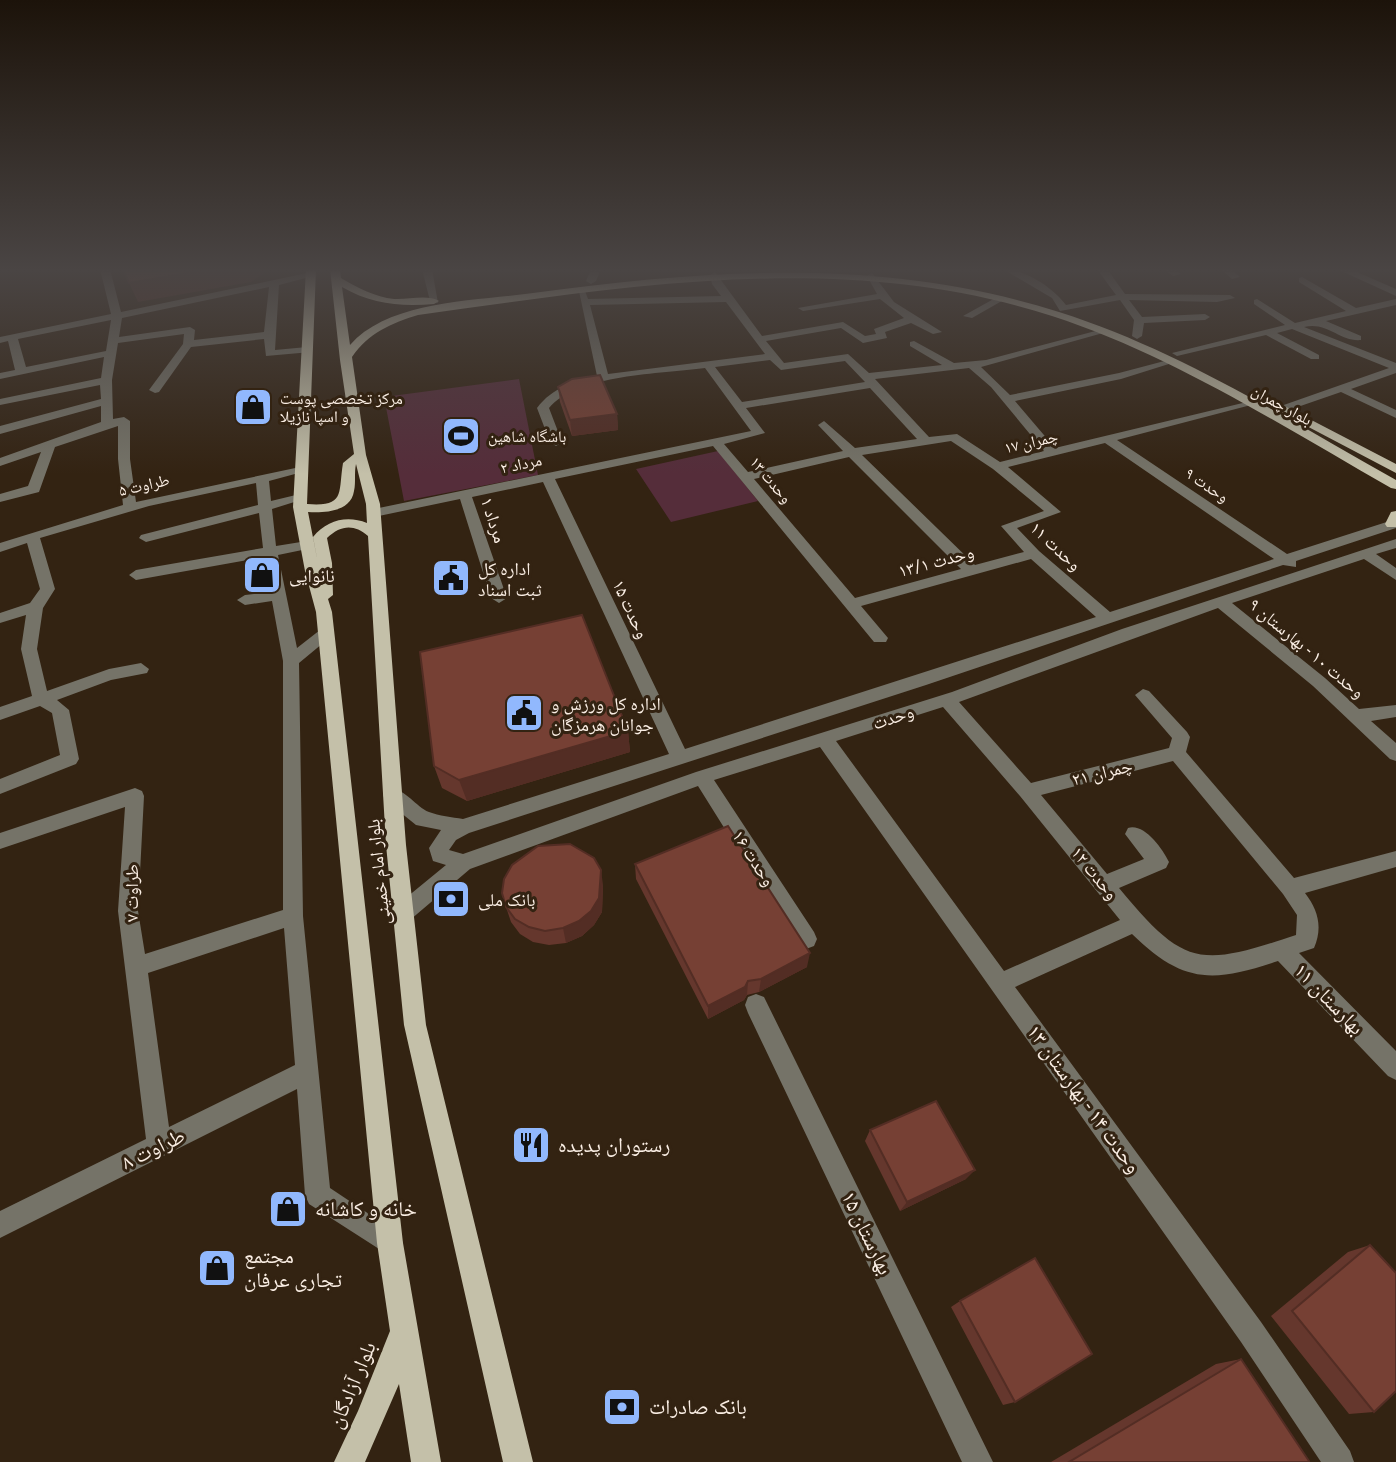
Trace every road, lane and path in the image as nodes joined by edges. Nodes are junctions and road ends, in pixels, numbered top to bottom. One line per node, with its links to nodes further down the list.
1 (12, 337): 21 (street); 34 (street)
2 (113, 337): 24 (street)
3 (135, 337): 24 (street)
4 (188, 337): 22 (street)
5 (249, 337): 22 (street)
6 (269, 337): 25 (street)
7 (308, 337): 25 (main road, بلوار امام خمینی)
8 (343, 337): 29 (main road, بلوار امام خمینی)
9 (363, 337): 29 (main road, بلوار چمران)
10 (593, 337): 36 (street)
11 (770, 337): 20 (street)
12 (859, 337): 13 (street)
13 (877, 337)
14 (1079, 337): 32 (street)
15 (1117, 337): 27 (main road, بلوار چمران)
16 (1139, 337): 27 (main road, بلوار چمران)
17 (1248, 337): 27 (street)
18 (1278, 337): 28 (street)
19 (1321, 337): 33 (street)
20 (760, 339): 26 (street)
21 (0, 340)
22 (188, 344): 40 (street)
23 (914, 344): 31 (street)
24 (111, 347): 34 (street); 37 (street)
25 (307, 350): 63 (main road, بلوار امام خمینی)
26 (772, 356): 30 (street); 38 (street)
27 (1173, 357): 41 (street); 44 (main road, بلوار چمران); 46 (main road, بلوار چمران)
28 (1315, 357)
29 (345, 360): 58 (main road, بلوار امام خمینی)
30 (708, 365): 36 (street); 45 (street, وحدت ۱۳)
31 (950, 365): 32 (street); 38 (street)
32 (972, 365): 41 (street)
33 (1396, 368): 39 (street)
34 (21, 371): 35 (street)
35 (0, 376)
36 (603, 378): 53 (street)
37 (106, 380): 42 (street); 43 (street)
38 (870, 381): 45 (street); 51 (street)
39 (1341, 388): 46 (street); 47 (street)
40 (155, 390)
41 (1006, 399): 57 (street)
42 (107, 401): 48 (street); 50 (street)
43 (0, 402)
44 (1247, 404): 52 (street, چمران ۱۷); 61 (main road, بلوار چمران)
45 (738, 406): 54 (street, وحدت ۱۳)
46 (1282, 408): 62 (main road, بلوار چمران)
47 (1393, 414)
48 (107, 424): 55 (street); 72 (street)
49 (824, 425): 56 (street)
50 (0, 430)
51 (925, 440): 56 (street, چمران ۱۷); 60 (street, چمران ۱۷)
52 (1109, 440): 57 (street, چمران ۱۷); 85 (street, وحدت ۹)
53 (556, 442)
54 (717, 443): 64 (street, مرداد ۲); 65 (street, وحدت ۱۳)
55 (48, 447): 59 (street); 70 (street)
56 (850, 453): 65 (street, چمران ۱۷); 86 (street)
57 (1053, 453): 60 (street, چمران ۱۷)
58 (360, 455): 71 (main road); 74 (main road, بلوار امام خمینی)
59 (0, 461)
60 (998, 466): 84 (street, وحدت ۱۱)
61 (1369, 470): 67 (main road, بلوار چمران); 69 (main road)
62 (1396, 470)
63 (300, 471): 66 (street, طراوت ۵); 71 (main road, بلوار امام خمینی)
64 (547, 476): 68 (street, مرداد ۲); 114 (street, وحدت ۱۵)
65 (745, 477): 96 (street, وحدت ۱۳)
66 (262, 478): 72 (street, طراوت ۵); 73 (street)
67 (1396, 485)
68 (465, 494): 74 (street, مرداد ۲); 93 (street, مرداد ۱)
69 (1396, 496)
70 (0, 498)
71 (300, 503): 73 (street); 80 (main road, بلوار امام خمینی)
72 (130, 505): 77 (street, طراوت ۵)
73 (266, 507): 78 (street); 82 (street)
74 (374, 513): 76 (main road, بلوار امام خمینی)
75 (1395, 521): 85 (street, وحدت)
76 (375, 535): 98 (main road); 118 (main road, بلوار امام خمینی)
77 (32, 536): 81 (street, طراوت ۵); 97 (street)
78 (146, 538)
79 (1396, 543): 83 (street, وحدت)
80 (307, 545): 82 (street); 98 (main road, بلوار امام خمینی)
81 (0, 548)
82 (270, 552): 88 (street); 92 (street)
83 (1365, 553): 87 (street, وحدت); 90 (street)
84 (1034, 554): 86 (street, وحدت ۱۳/۱); 99 (street, وحدت ۱۱)
85 (1284, 560): 87 (street, وحدت ۹); 89 (street, وحدت)
86 (972, 571): 96 (street, وحدت ۱۳/۱)
87 (1304, 573): 91 (street, وحدت)
88 (136, 575)
89 (1235, 575): 91 (street); 99 (street, وحدت)
90 (1396, 575)
91 (1256, 591): 95 (street, وحدت)
92 (280, 595): 94 (street); 103 (street)
93 (499, 598)
94 (245, 600)
95 (1223, 603): 107 (street, وحدت); 110 (street, وحدت ۱۰ - بهارستان ۹)
96 (849, 604): 102 (street, وحدت ۱۳)
97 (35, 607): 100 (street); 106 (street)
98 (324, 612): 101 (main road, بلوار امام خمینی)
99 (1107, 617): 114 (street, وحدت)
100 (0, 618)
101 (326, 634): 103 (street); 138 (main road, بلوار امام خمینی)
102 (880, 638)
103 (291, 661): 127 (street)
104 (141, 669): 106 (street)
105 (1143, 695): 112 (street)
106 (43, 699): 109 (street); 116 (street)
107 (947, 700): 111 (street, وحدت); 117 (street, وحدت ۱۲)
108 (1396, 711): 110 (street)
109 (0, 714)
110 (1357, 716): 113 (street, وحدت ۱۰ - بهارستان ۹)
111 (824, 739): 115 (street, وحدت); 132 (street, وحدت ۱۴ - بهارستان ۱۳)
112 (1177, 753): 117 (street, چمران ۲۱); 125 (street)
113 (1396, 754)
114 (680, 758): 119 (street, وحدت)
115 (702, 777): 123 (street, وحدت); 129 (street, وحدت ۱۶)
116 (0, 787)
117 (1027, 791): 124 (street, وحدت ۱۲)
118 (392, 795): 119 (street, وحدت); 126 (main road, بلوار امام خمینی)
119 (463, 827): 123 (street)
120 (1135, 834): 124 (street)
121 (0, 841): 131 (street, طراوت ۷)
122 (1396, 859): 125 (street)
123 (463, 863): 126 (street, وحدت)
124 (1104, 885): 128 (street, وحدت ۱۲)
125 (1290, 888): 130 (street, بهارستان ۱۱)
126 (403, 913): 142 (main road, بلوار امام خمینی)
127 (293, 916): 131 (street); 135 (street)
128 (1135, 923): 130 (street, وحدت ۱۲); 132 (street)
129 (806, 939)
130 (1282, 950): 134 (street, بهارستان ۱۱)
131 (136, 967): 136 (street)
132 (1000, 983): 144 (street, وحدت ۱۴ - بهارستان ۱۳)
133 (756, 1004): 143 (street, بهارستان ۱۵)
134 (1396, 1068)
135 (304, 1072): 136 (street, طراوت ۸); 138 (street)
136 (159, 1147): 137 (street, طراوت ۸)
137 (0, 1225)
138 (390, 1243): 139 (main road, بلوار امام خمینی)
139 (405, 1329): 140 (main road, بلوار آزادگان); 141 (main road, بلوار امام خمینی)
140 (349, 1462)
141 (426, 1462)
142 (518, 1462)
143 (978, 1462)
144 (1339, 1462)

